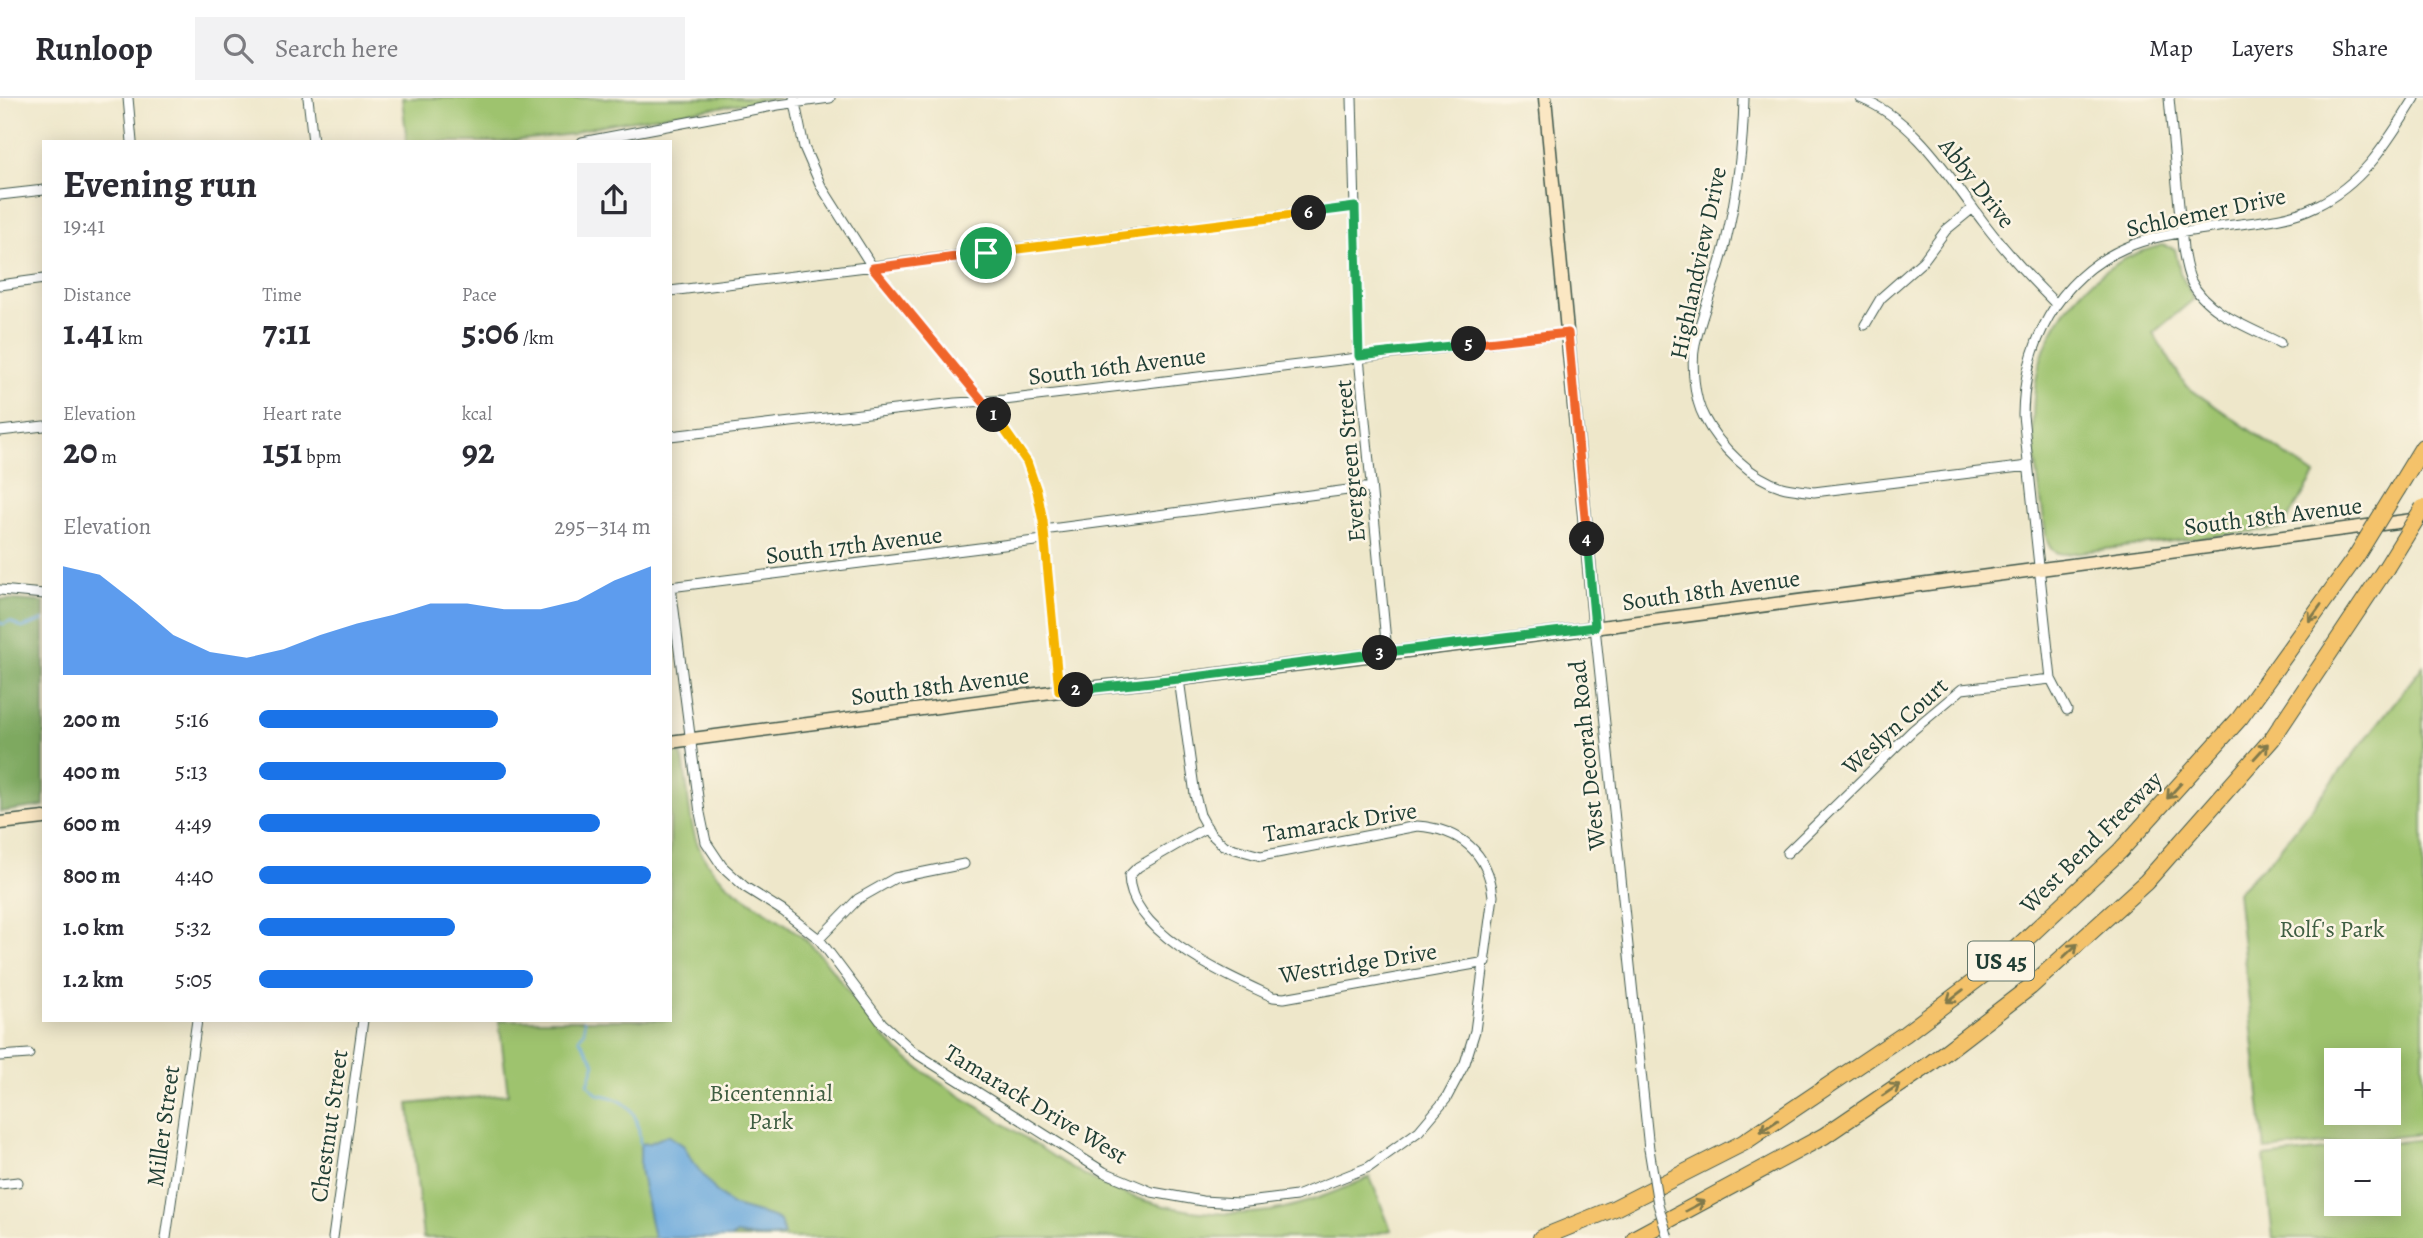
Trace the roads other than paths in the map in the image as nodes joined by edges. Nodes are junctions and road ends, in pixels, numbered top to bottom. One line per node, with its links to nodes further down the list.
1 (128, 98): 11 (street)
2 (308, 98): 12 (street)
3 (830, 98): 10 (street)
4 (1352, 98): 16 (street, Evergreen Street)
5 (1545, 98): 25 (street, West Decorah Road)
6 (1744, 98): 33 (street, Highlandview Drive)
7 (1860, 98): 17 (street, Abby Drive)
8 (2169, 98): 18 (street)
9 (2415, 98): 18 (street, Schloemer Drive)
10 (795, 101): 13 (street); 19 (street)
11 (132, 140)
12 (313, 140)
13 (593, 140)
14 (42, 190): 15 (street)
15 (0, 195)
16 (1355, 207): 19 (street); 27 (street, Evergreen Street)
17 (1973, 208): 23 (street, Abby Drive); 24 (street)
18 (2182, 233): 23 (street, Schloemer Drive); 26 (street)
19 (873, 268): 22 (street); 28 (street)
20 (42, 279): 21 (street)
21 (0, 285)
22 (672, 291)
23 (2056, 304): 33 (street, Schloemer Drive)
24 (1865, 325)
25 (1568, 333): 27 (street, South 16th Avenue); 43 (street, West Decorah Road)
26 (2280, 343)
27 (1359, 356): 28 (street, South 16th Avenue); 34 (street, Evergreen Street)
28 (982, 401): 31 (street, South 16th Avenue); 37 (street)
29 (42, 426): 30 (street)
30 (0, 431)
31 (672, 436)
32 (2423, 447): 66 (highway, West Bend Freeway / US 45, one-way to 66, bridge)
33 (2028, 466): 38 (street, Schloemer Drive)
34 (1371, 487): 37 (street, South 17th Avenue); 44 (street, Evergreen Street)
35 (2423, 508): 67 (highway, US 45, one-way to 35, bridge)
36 (2423, 518): 38 (street, South 18th Avenue)
37 (1043, 535): 39 (street, South 17th Avenue); 47 (street)
38 (2039, 570): 43 (street, South 18th Avenue); 46 (street, Schloemer Drive)
39 (672, 587)
40 (0, 590): 41 (street)
41 (42, 594)
42 (672, 596): 49 (street, Tamarack Drive West)
43 (1595, 627): 44 (street, South 18th Avenue); 68 (street, West Decorah Road, bridge)
44 (1387, 652): 45 (street, South 18th Avenue)
45 (1179, 679): 47 (street, South 18th Avenue); 53 (street)
46 (2052, 679): 48 (street, Schloemer Drive); 54 (street, Weslyn Court)
47 (1059, 691): 49 (street, South 18th Avenue)
48 (2067, 710)
49 (689, 740): 50 (street, South 18th Avenue); 56 (street, Tamarack Drive West)
50 (672, 742)
51 (42, 818): 52 (street)
52 (0, 823)
53 (1207, 827): 57 (street, Tamarack Drive); 57 (street, Westridge Drive)
54 (1787, 853)
55 (964, 864): 56 (street)
56 (819, 939): 57 (street, Tamarack Drive West)
57 (1486, 962)
58 (197, 1022): 64 (street, Miller Street)
59 (363, 1022): 65 (street, Chestnut Street)
60 (29, 1054): 61 (street)
61 (0, 1056)
62 (18, 1182): 63 (street)
63 (0, 1184)
64 (166, 1238)
65 (333, 1238)
66 (1541, 1238)
67 (1635, 1238)
68 (1668, 1238)

